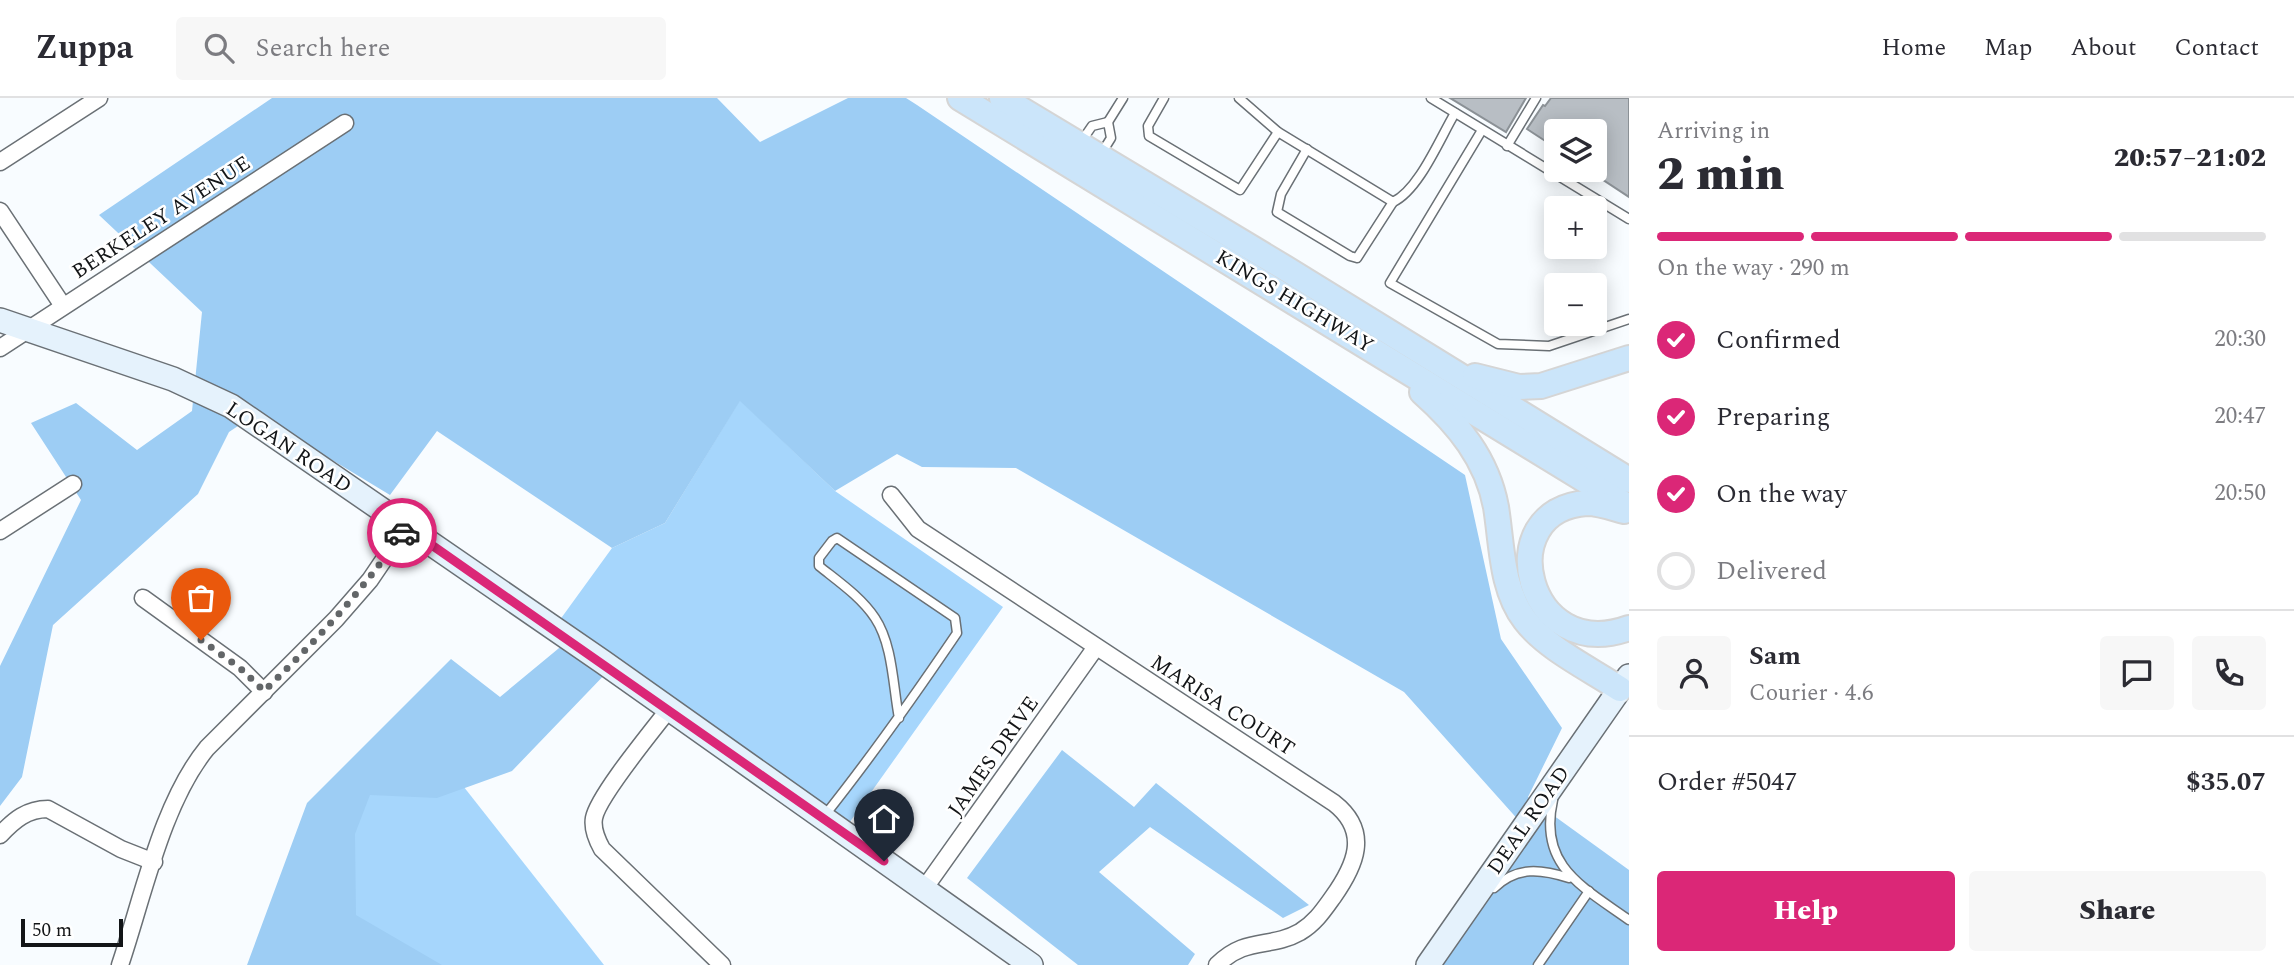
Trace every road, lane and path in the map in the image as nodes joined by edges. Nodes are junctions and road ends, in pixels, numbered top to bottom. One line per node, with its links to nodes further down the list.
1 (99, 98): 17 (street)
2 (960, 98): 25 (main road, KINGS HIGHWAY)
3 (1002, 98): 16 (main road, KINGS HIGHWAY)
4 (1123, 98): 10 (lane)
5 (1164, 98): 13 (lane)
6 (1239, 98): 13 (lane)
7 (1431, 98): 9 (lane)
8 (1536, 98): 14 (lane)
9 (1455, 113): 12 (lane); 18 (lane)
10 (1108, 122): 16 (lane); 16 (lane)
11 (345, 123): 21 (street, BERKELEY AVENUE)
12 (1482, 130): 14 (lane); 22 (lane)
13 (1278, 132): 15 (lane)
14 (1507, 146): 20 (lane)
15 (1307, 149): 18 (lane); 18 (lane)
16 (1089, 150): 28 (main road, KINGS HIGHWAY)
17 (0, 162)
18 (1393, 202)
19 (0, 211): 21 (street)
20 (1629, 219)
21 (63, 306): 24 (street, BERKELEY AVENUE)
22 (1629, 319)
23 (0, 320): 24 (street, LOGAN ROAD)
24 (28, 330): 26 (street, BERKELEY AVENUE); 34 (street, LOGAN ROAD)
25 (1366, 344): 32 (main road, KINGS HIGHWAY); 39 (main road)
26 (0, 348)
27 (1629, 358): 28 (main road)
28 (1442, 366): 29 (main road, KINGS HIGHWAY)
29 (1629, 480)
30 (73, 484): 35 (street)
31 (891, 495): 38 (street, MARISA COURT)
32 (1629, 507)
33 (1629, 512): 37 (main road)
34 (406, 527): 40 (street); 41 (street, LOGAN ROAD)
35 (0, 531)
36 (143, 598): 40 (street)
37 (1629, 628)
38 (1096, 647): 48 (street, JAMES DRIVE); 55 (street, MARISA COURT)
39 (1624, 683): 43 (street, DEAL ROAD)
40 (264, 691): 46 (street)
41 (669, 709): 44 (street, LOGAN ROAD); 53 (street)
42 (899, 718): 42 (lane); 44 (lane)
43 (1559, 776): 47 (lane); 50 (street, DEAL ROAD)
44 (823, 818): 48 (street, LOGAN ROAD)
45 (0, 835): 46 (street)
46 (153, 862): 52 (street)
47 (1571, 879): 49 (lane); 50 (lane)
48 (924, 889): 54 (street, LOGAN ROAD)
49 (1589, 891): 51 (lane); 57 (lane)
50 (1463, 915): 56 (street, DEAL ROAD)
51 (1629, 920)
52 (120, 965)
53 (722, 965)
54 (1031, 965)
55 (1217, 965)
56 (1428, 965)
57 (1538, 965)

